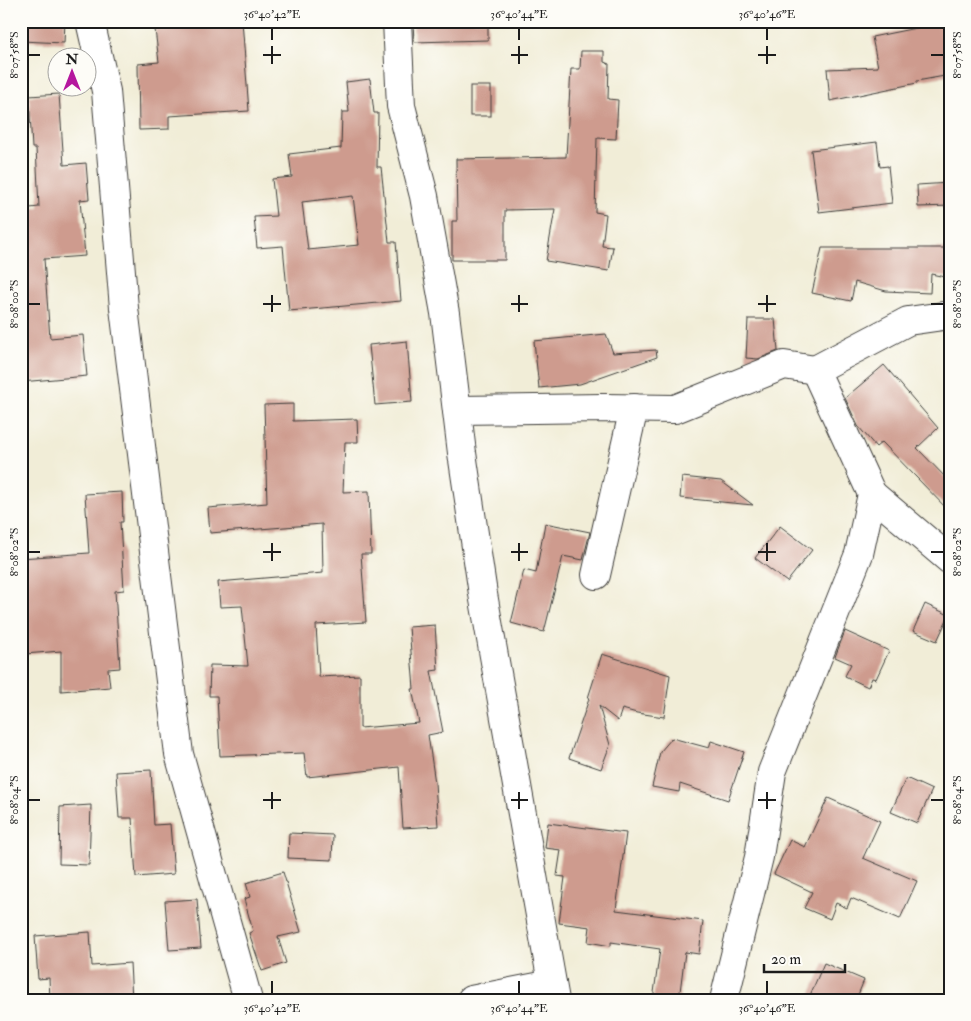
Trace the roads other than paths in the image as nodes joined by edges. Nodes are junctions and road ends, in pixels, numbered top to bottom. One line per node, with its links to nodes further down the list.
1 (90, 21): 11 (street)
2 (397, 21): 6 (street)
3 (950, 315): 4 (street)
4 (814, 370): 5 (street); 7 (street)
5 (634, 408): 6 (street); 9 (street)
6 (457, 410): 10 (street)
7 (872, 494): 8 (street); 13 (street)
8 (950, 560)
9 (596, 575)
10 (554, 992): 12 (street)
11 (248, 1000)
12 (471, 1000)
13 (724, 1000)

